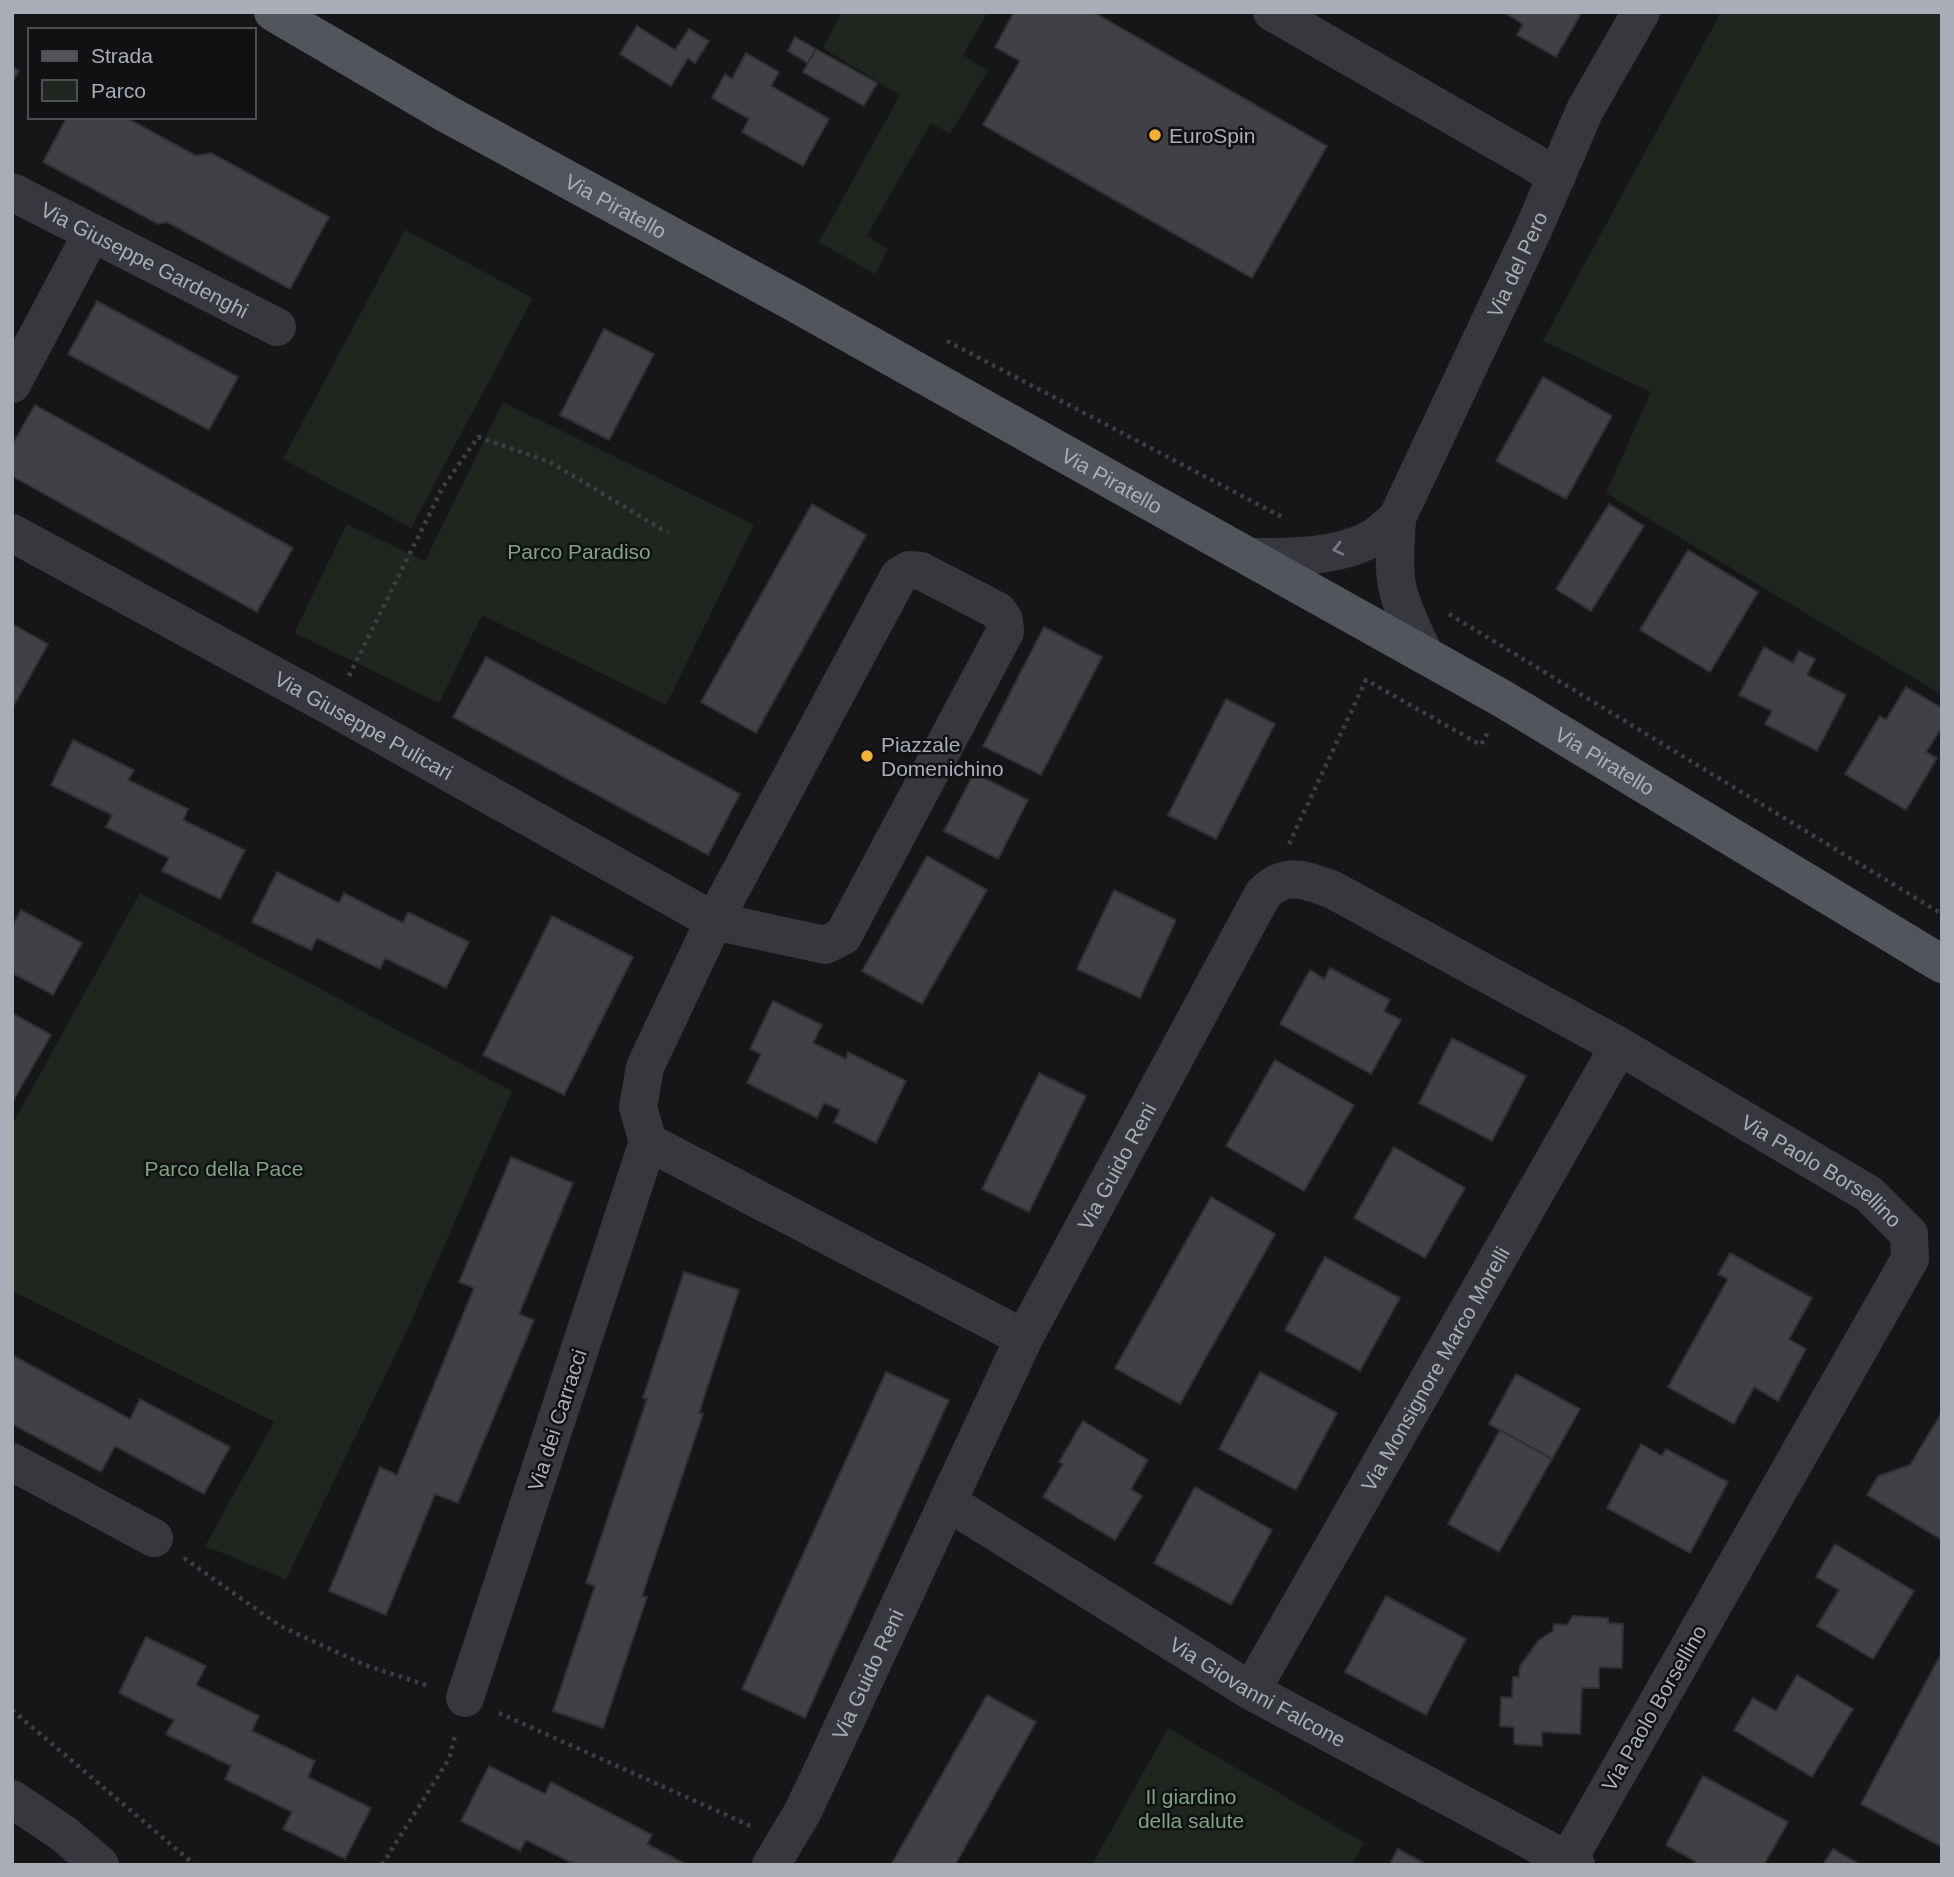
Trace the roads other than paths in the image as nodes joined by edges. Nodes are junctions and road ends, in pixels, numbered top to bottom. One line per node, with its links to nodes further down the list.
1 (273, 12): 11 (main road, Via Piratello)
2 (1272, 12): 4 (street)
3 (1641, 12): 4 (street, Via del Pero)
4 (1557, 176): 9 (street, Via del Pero)
5 (12, 191): 6 (street, Via Giuseppe Gardenghi)
6 (92, 233): 7 (street, Via Giuseppe Gardenghi); 8 (street)
7 (277, 327)
8 (12, 384)
9 (1397, 519): 11 (street, Via del Pero, one-way to 11); 12 (street, Via del Pero)
10 (12, 533): 14 (street, Via Giuseppe Pulicari)
11 (1249, 556): 12 (main road, Via Piratello)
12 (1424, 654): 15 (main road, Via Piratello)
13 (1284, 878): 16 (street, Via Paolo Borsellino); 18 (street, Via Guido Reni)
14 (713, 921): 14 (street); 17 (street)
15 (1942, 964)
16 (1619, 1046): 22 (street, Via Monsignore Marco Morelli); 26 (street, Via Paolo Borsellino)
17 (648, 1142): 18 (street); 23 (street, Via dei Carracci)
18 (1024, 1338): 20 (street, Via Guido Reni)
19 (12, 1462): 21 (street)
20 (949, 1503): 22 (street, Via Giovanni Falcone); 25 (street, Via Guido Reni)
21 (154, 1538)
22 (1251, 1691): 26 (street, Via Giovanni Falcone)
23 (465, 1698)
24 (12, 1799): 27 (street)
25 (778, 1853)
26 (1553, 1858)
27 (100, 1865)

